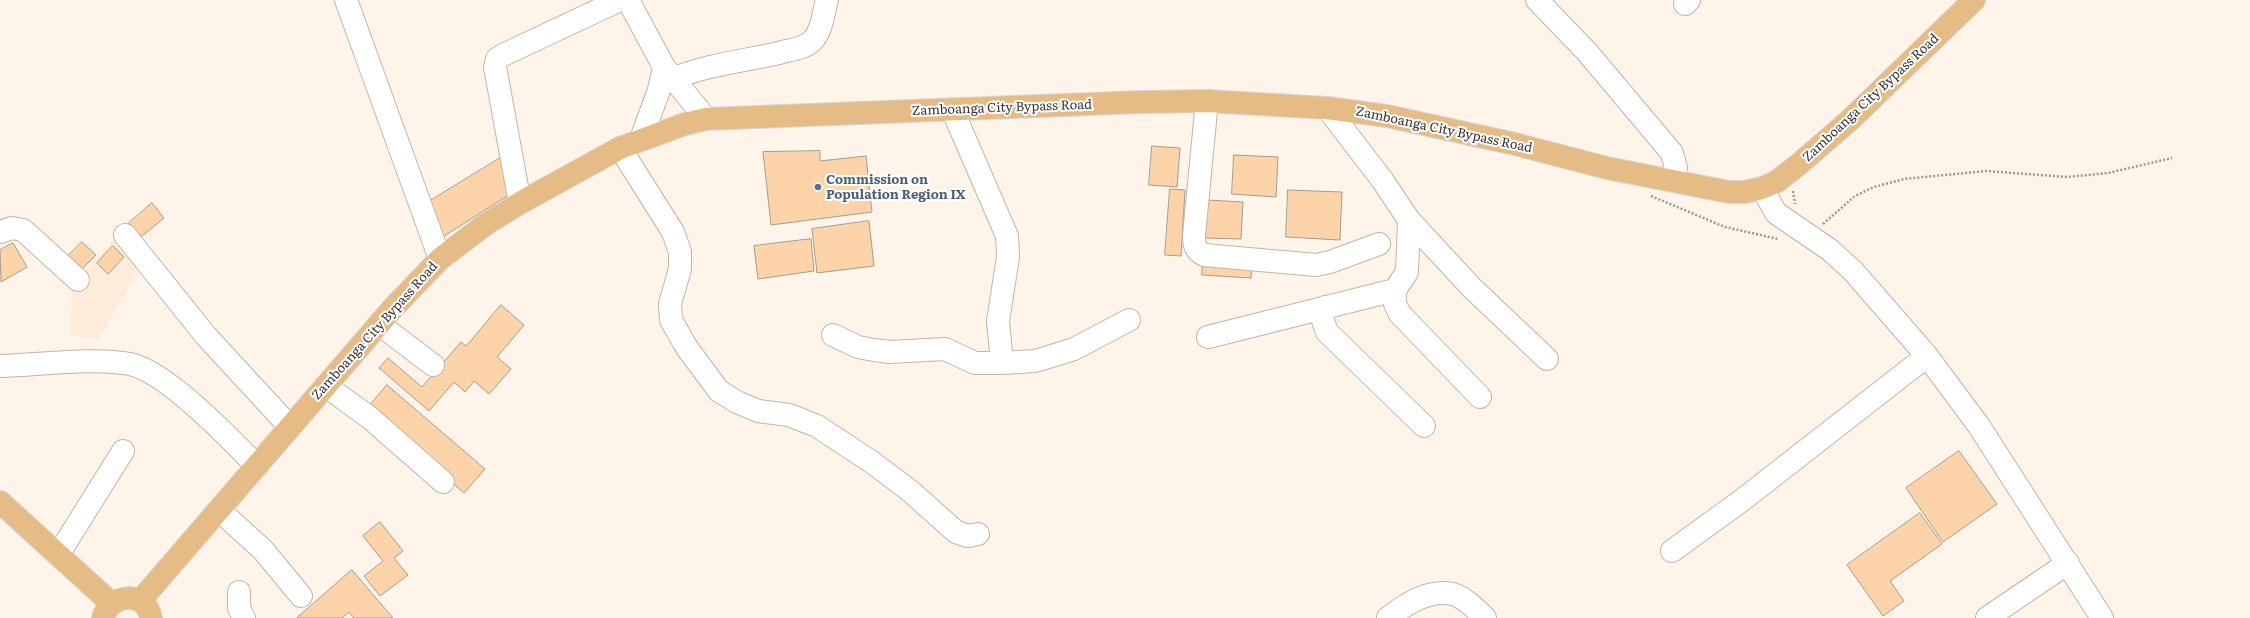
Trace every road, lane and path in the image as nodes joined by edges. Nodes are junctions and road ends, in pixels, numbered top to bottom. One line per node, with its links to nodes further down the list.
1 (346, 0): 23 (street)
2 (827, 0): 6 (street)
3 (1537, 0): 14 (street)
4 (1974, 0): 15 (main road, Zamboanga City Bypass Road)
5 (633, 3): 6 (street); 17 (street)
6 (668, 73): 10 (street); 11 (street)
7 (1207, 101): 8 (main road, Zamboanga City Bypass Road); 9 (main road, Zamboanga City Bypass Road); 22 (street)
8 (1327, 108): 14 (main road, Zamboanga City Bypass Road); 18 (street)
9 (952, 109): 10 (main road, Zamboanga City Bypass Road); 33 (street)
10 (706, 119): 11 (main road, Zamboanga City Bypass Road)
11 (641, 139): 12 (main road, Zamboanga City Bypass Road)
12 (620, 148): 17 (main road, Zamboanga City Bypass Road); 45 (street)
13 (2172, 158): 20 (path)
14 (1672, 179): 15 (main road, Zamboanga City Bypass Road)
15 (1762, 188): 20 (street)
16 (1649, 195): 20 (path)
17 (520, 203): 23 (main road, Zamboanga City Bypass Road)
18 (1408, 220): 25 (street); 32 (street)
19 (0, 232): 24 (street)
20 (1804, 233): 31 (street)
21 (125, 235): 39 (street)
22 (1379, 244)
23 (440, 259): 28 (main road, Zamboanga City Bypass Road)
24 (78, 280)
25 (1394, 290): 26 (street); 37 (street)
26 (1325, 307): 30 (street); 38 (street)
27 (1129, 320): 33 (street)
28 (379, 324): 34 (street); 36 (main road, Zamboanga City Bypass Road)
29 (833, 335): 33 (street)
30 (1208, 337)
31 (1927, 356): 46 (street); 48 (street)
32 (1546, 359)
33 (1002, 363)
34 (433, 365)
35 (0, 366): 41 (street)
36 (326, 386): 39 (main road, Zamboanga City Bypass Road); 42 (street)
37 (1480, 397)
38 (1424, 426)
39 (290, 427): 41 (main road, Zamboanga City Bypass Road)
40 (123, 451): 47 (street)
41 (257, 466): 44 (main road, Zamboanga City Bypass Road)
42 (443, 482)
43 (0, 502): 47 (main road)
44 (219, 510): 50 (street); 51 (main road, Zamboanga City Bypass Road)
45 (978, 534)
46 (1672, 551)
47 (58, 555): 52 (main road)
48 (2068, 563): 56 (street); 57 (street)
49 (239, 592): 53 (street)
50 (301, 596)
51 (145, 610): 52 (main road)
52 (107, 611)
53 (244, 618)
54 (1388, 618): 55 (street)
55 (1485, 618)
56 (1987, 618)
57 (2102, 618)

